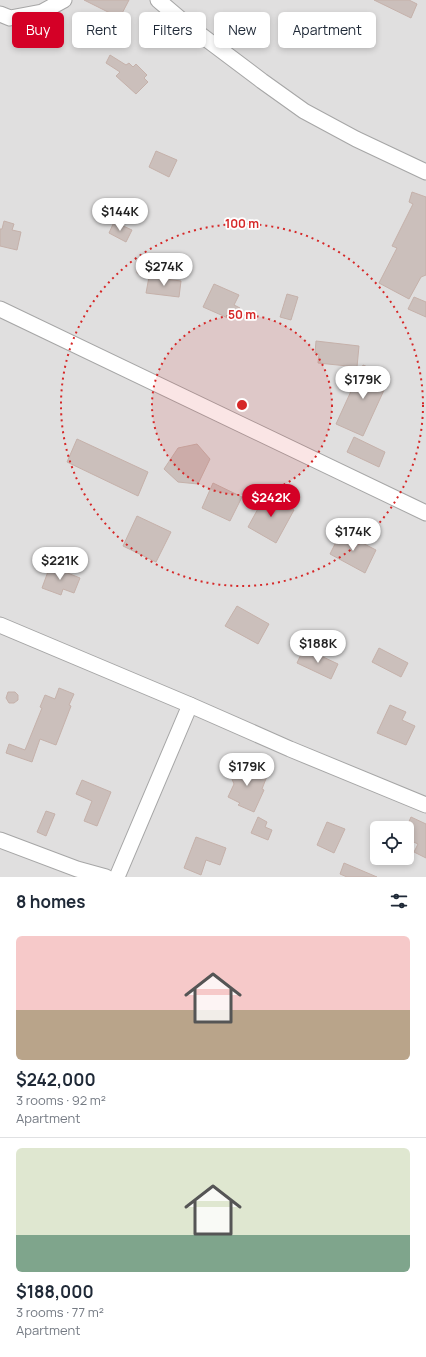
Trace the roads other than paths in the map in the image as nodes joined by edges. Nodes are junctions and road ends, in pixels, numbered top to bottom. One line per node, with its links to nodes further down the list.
1 (64, 0): 3 (street)
2 (158, 0): 4 (street)
3 (0, 14)
4 (426, 172)
5 (0, 309): 6 (street)
6 (426, 513)
7 (0, 625): 8 (street)
8 (190, 705): 9 (street); 12 (street)
9 (426, 805)
10 (0, 840): 11 (street)
11 (106, 877)
12 (117, 877)

